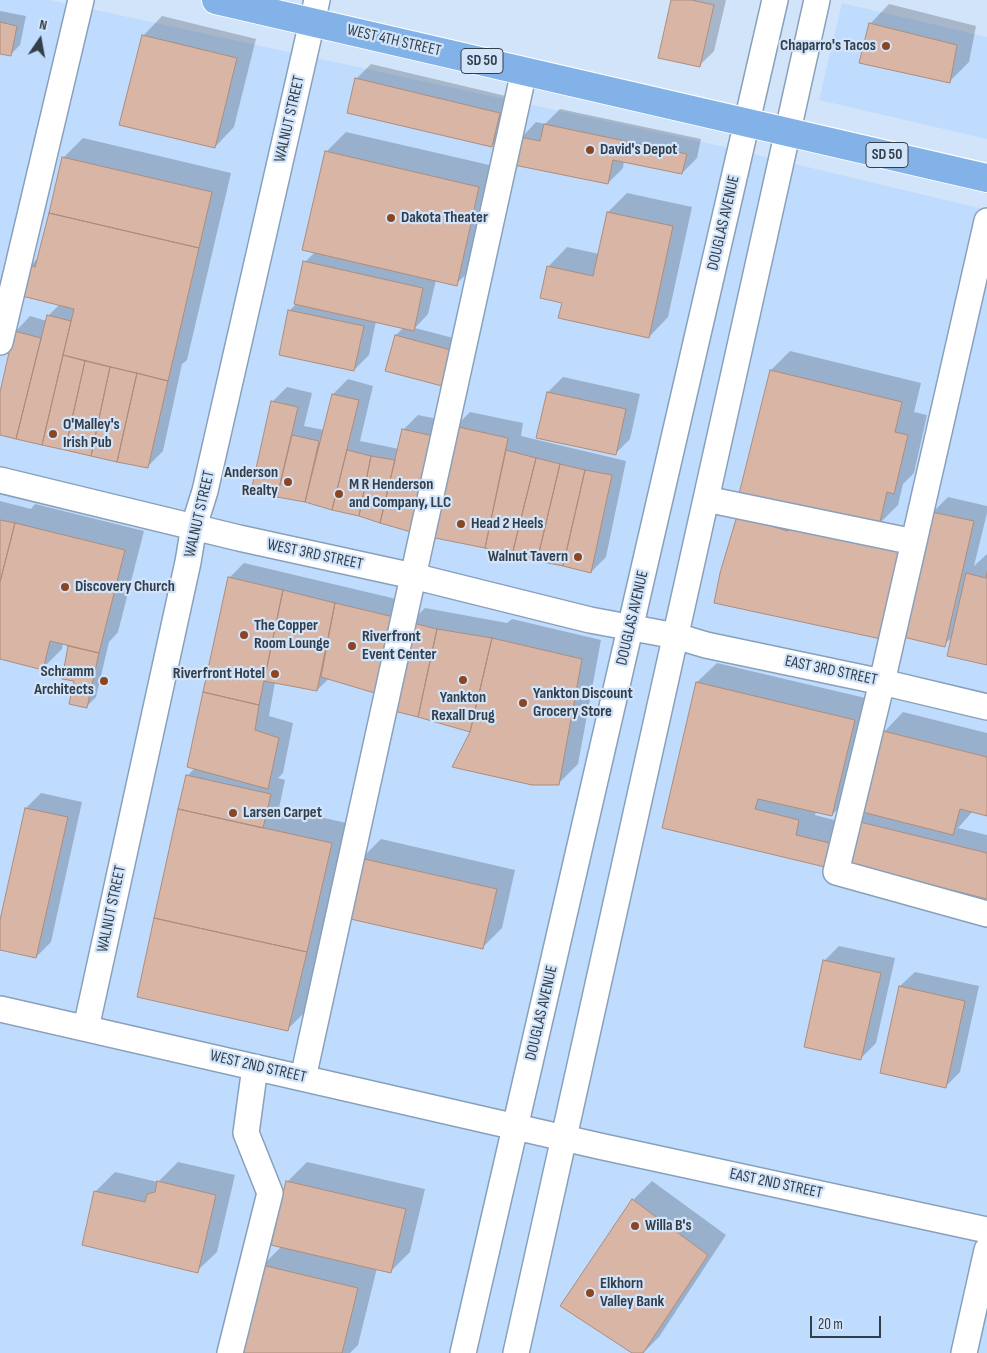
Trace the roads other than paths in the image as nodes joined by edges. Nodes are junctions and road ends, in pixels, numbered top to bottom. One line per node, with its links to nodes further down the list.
1 (81, 0): 11 (street)
2 (216, 0): 5 (highway, WEST 4TH STREET / SD 50)
3 (775, 0): 7 (street, DOUGLAS AVENUE)
4 (817, 0): 8 (street)
5 (314, 11): 6 (highway, WEST 4TH STREET / SD 50); 14 (street, WALNUT STREET)
6 (524, 71): 7 (highway, WEST 4TH STREET / SD 50); 16 (street)
7 (747, 122): 8 (highway, SD 50); 17 (street, DOUGLAS AVENUE)
8 (788, 132): 9 (highway, SD 50); 13 (street)
9 (987, 178)
10 (987, 221): 15 (street)
11 (0, 342)
12 (0, 480): 14 (street, WEST 3RD STREET)
13 (706, 498): 15 (street); 18 (street)
14 (194, 526): 16 (street, WEST 3RD STREET); 23 (street, WALNUT STREET)
15 (914, 542): 19 (street)
16 (413, 576): 17 (street, WEST 3RD STREET); 25 (street)
17 (631, 628): 18 (street, EAST 3RD STREET); 26 (street, DOUGLAS AVENUE)
18 (676, 636): 19 (street, EAST 3RD STREET); 27 (street)
19 (882, 682): 20 (street, EAST 3RD STREET); 21 (street)
20 (987, 707)
21 (987, 914)
22 (0, 1009): 23 (street, WEST 2ND STREET)
23 (86, 1028): 24 (street, WEST 2ND STREET)
24 (255, 1067): 25 (street, WEST 2ND STREET); 30 (street)
25 (303, 1078): 26 (street, WEST 2ND STREET)
26 (516, 1126): 27 (street, WEST 2ND STREET); 31 (street, DOUGLAS AVENUE)
27 (565, 1137): 28 (street, EAST 2ND STREET); 32 (street)
28 (987, 1230)
29 (987, 1250): 33 (street)
30 (230, 1353)
31 (463, 1353)
32 (516, 1353)
33 (964, 1353)

